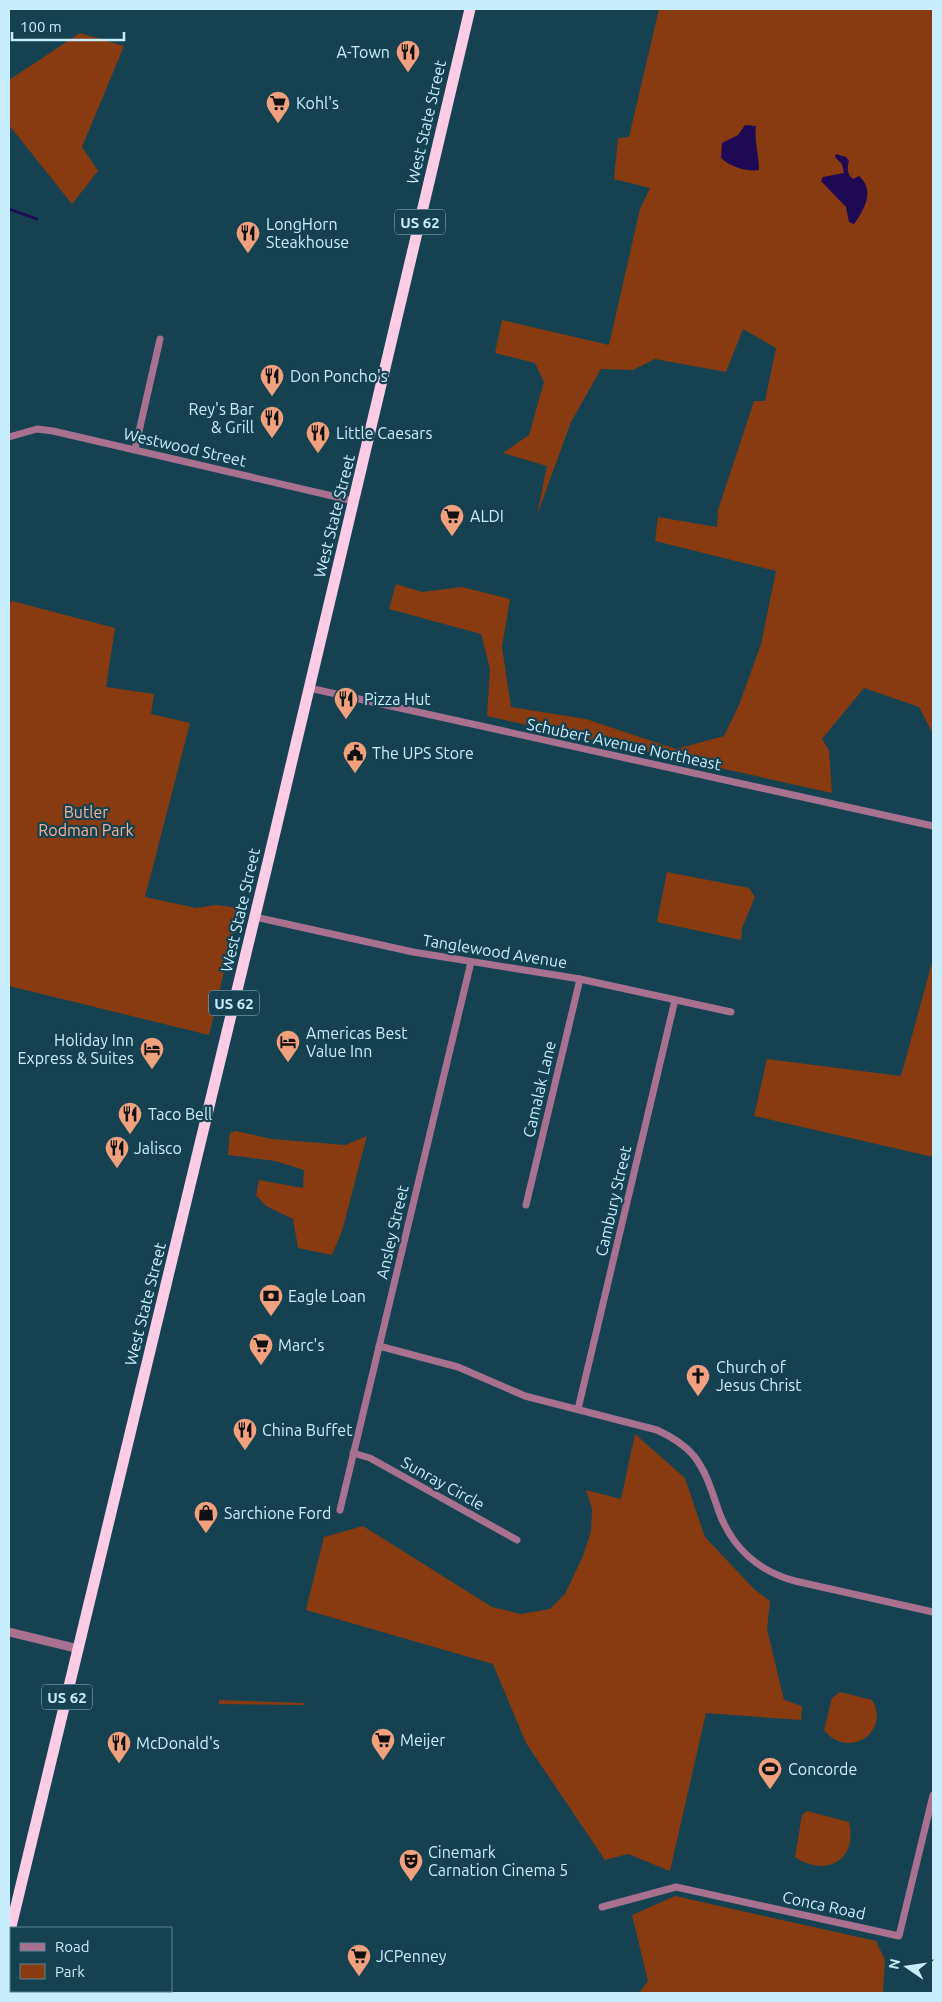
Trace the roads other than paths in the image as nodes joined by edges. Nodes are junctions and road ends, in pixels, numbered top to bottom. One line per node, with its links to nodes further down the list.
1 (470, 9): 5 (highway, West State Street / US 62)
2 (160, 338): 4 (street)
3 (9, 437): 4 (street, Westwood Street)
4 (135, 449): 5 (street, Westwood Street)
5 (354, 501): 6 (highway, West State Street / US 62)
6 (310, 688): 7 (street, Schubert Avenue Northeast); 8 (highway, West State Street / US 62)
7 (933, 826)
8 (255, 917): 9 (street, Tanglewood Avenue); 21 (highway, West State Street / US 62)
9 (471, 962): 10 (street, Tanglewood Avenue); 14 (street, Ansley Street)
10 (580, 979): 11 (street, Tanglewood Avenue); 13 (street, Camalak Lane)
11 (675, 1000): 12 (street, Tanglewood Avenue); 15 (street, Cambury Street)
12 (731, 1012)
13 (526, 1205)
14 (379, 1346): 15 (street); 16 (street, Ansley Street)
15 (578, 1409): 19 (street)
16 (353, 1453): 17 (street, Ansley Street); 18 (street, Sunray Circle)
17 (340, 1510)
18 (517, 1540)
19 (933, 1612)
20 (9, 1632): 21 (street)
21 (79, 1648): 24 (highway, West State Street / US 62)
22 (933, 1795): 23 (street, Conca Road)
23 (602, 1908)
24 (11, 1927)

